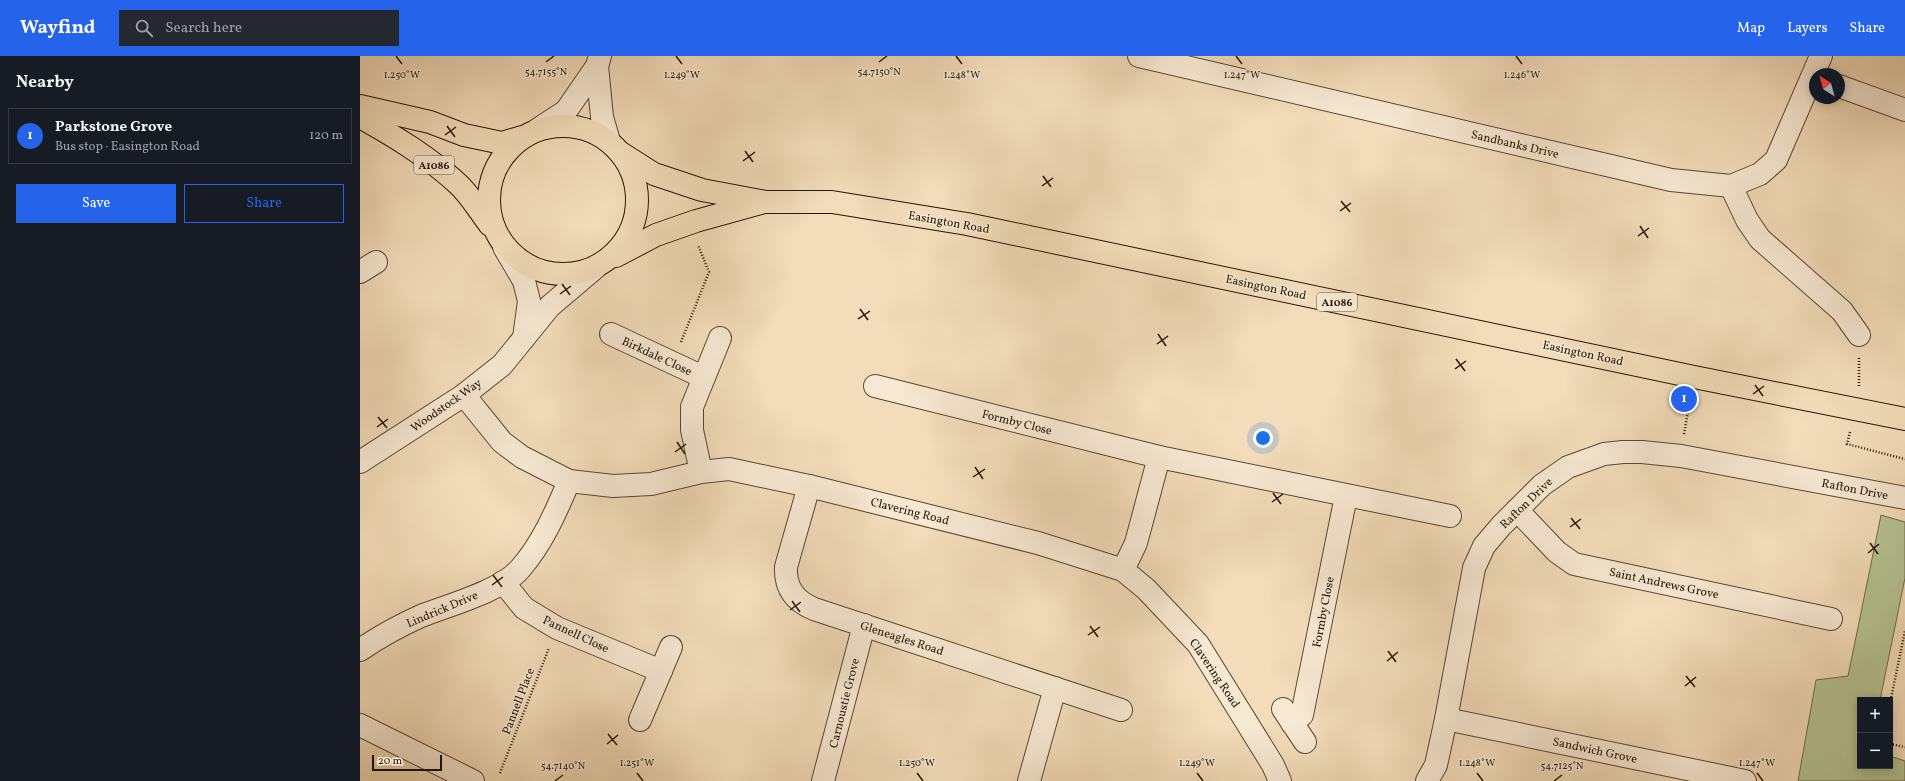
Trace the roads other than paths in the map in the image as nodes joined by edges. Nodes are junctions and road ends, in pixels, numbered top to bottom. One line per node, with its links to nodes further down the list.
1 (1139, 56): 12 (street, Sandbanks Drive)
2 (1821, 56): 4 (street, Sandbanks Drive)
3 (598, 61): 10 (street); 11 (street)
4 (1817, 68)
5 (1809, 88): 12 (street, Sandbanks Drive)
6 (1845, 88): 8 (street)
7 (360, 106): 10 (main road)
8 (1905, 110)
9 (360, 117): 14 (main road, A1086)
10 (530, 133): 11 (main road, Easington Road); 14 (main road)
11 (615, 147): 13 (main road, Easington Road / A1086); 15 (main road)
12 (1731, 186): 17 (street)
13 (766, 202): 15 (main road, Easington Road / A1086); 23 (main road, Easington Road / A1086)
14 (499, 238): 15 (main road, Easington Road); 19 (street)
15 (601, 264): 19 (street, Woodstock Way)
16 (612, 334): 20 (street, Birkdale Close)
17 (1859, 335)
18 (720, 338): 20 (street, Birkdale Close)
19 (524, 339): 22 (street, Woodstock Way)
20 (703, 377): 26 (street, Birkdale Close)
21 (875, 386): 24 (street, Formby Close)
22 (464, 395): 25 (street, Woodstock Way); 27 (street, Clavering Road)
23 (1905, 419)
24 (1159, 457): 29 (street, Formby Close); 33 (street)
25 (360, 462)
26 (701, 472): 27 (street, Clavering Road); 28 (street, Clavering Road)
27 (569, 482): 34 (street, Lindrick Drive)
28 (809, 486): 33 (street, Clavering Road); 36 (street, Gleneagles Road)
29 (1346, 496): 32 (street, Formby Close); 45 (street, Formby Close)
30 (1905, 498): 31 (street, Rafton Drive)
31 (1516, 510): 35 (street, Saint Andrews Grove); 42 (street, Rafton Drive)
32 (1450, 516)
33 (1124, 570): 49 (street, Clavering Road)
34 (503, 582): 38 (street, Lindrick Drive); 39 (street, Pannell Close)
35 (1831, 619)
36 (864, 625): 40 (street, Gleneagles Road); 47 (street, Carnoustie Grove)
37 (671, 647): 39 (street)
38 (360, 650)
39 (661, 671): 43 (street)
40 (1055, 688): 41 (street, Gleneagles Road); 48 (street)
41 (1121, 710)
42 (1446, 719): 50 (street, Rafton Drive); 51 (street, Sandwich Grove)
43 (640, 720)
44 (360, 725): 46 (street)
45 (1305, 742)
46 (473, 781)
47 (824, 781)
48 (1029, 781)
49 (1280, 781)
50 (1427, 781)
51 (1745, 781)

